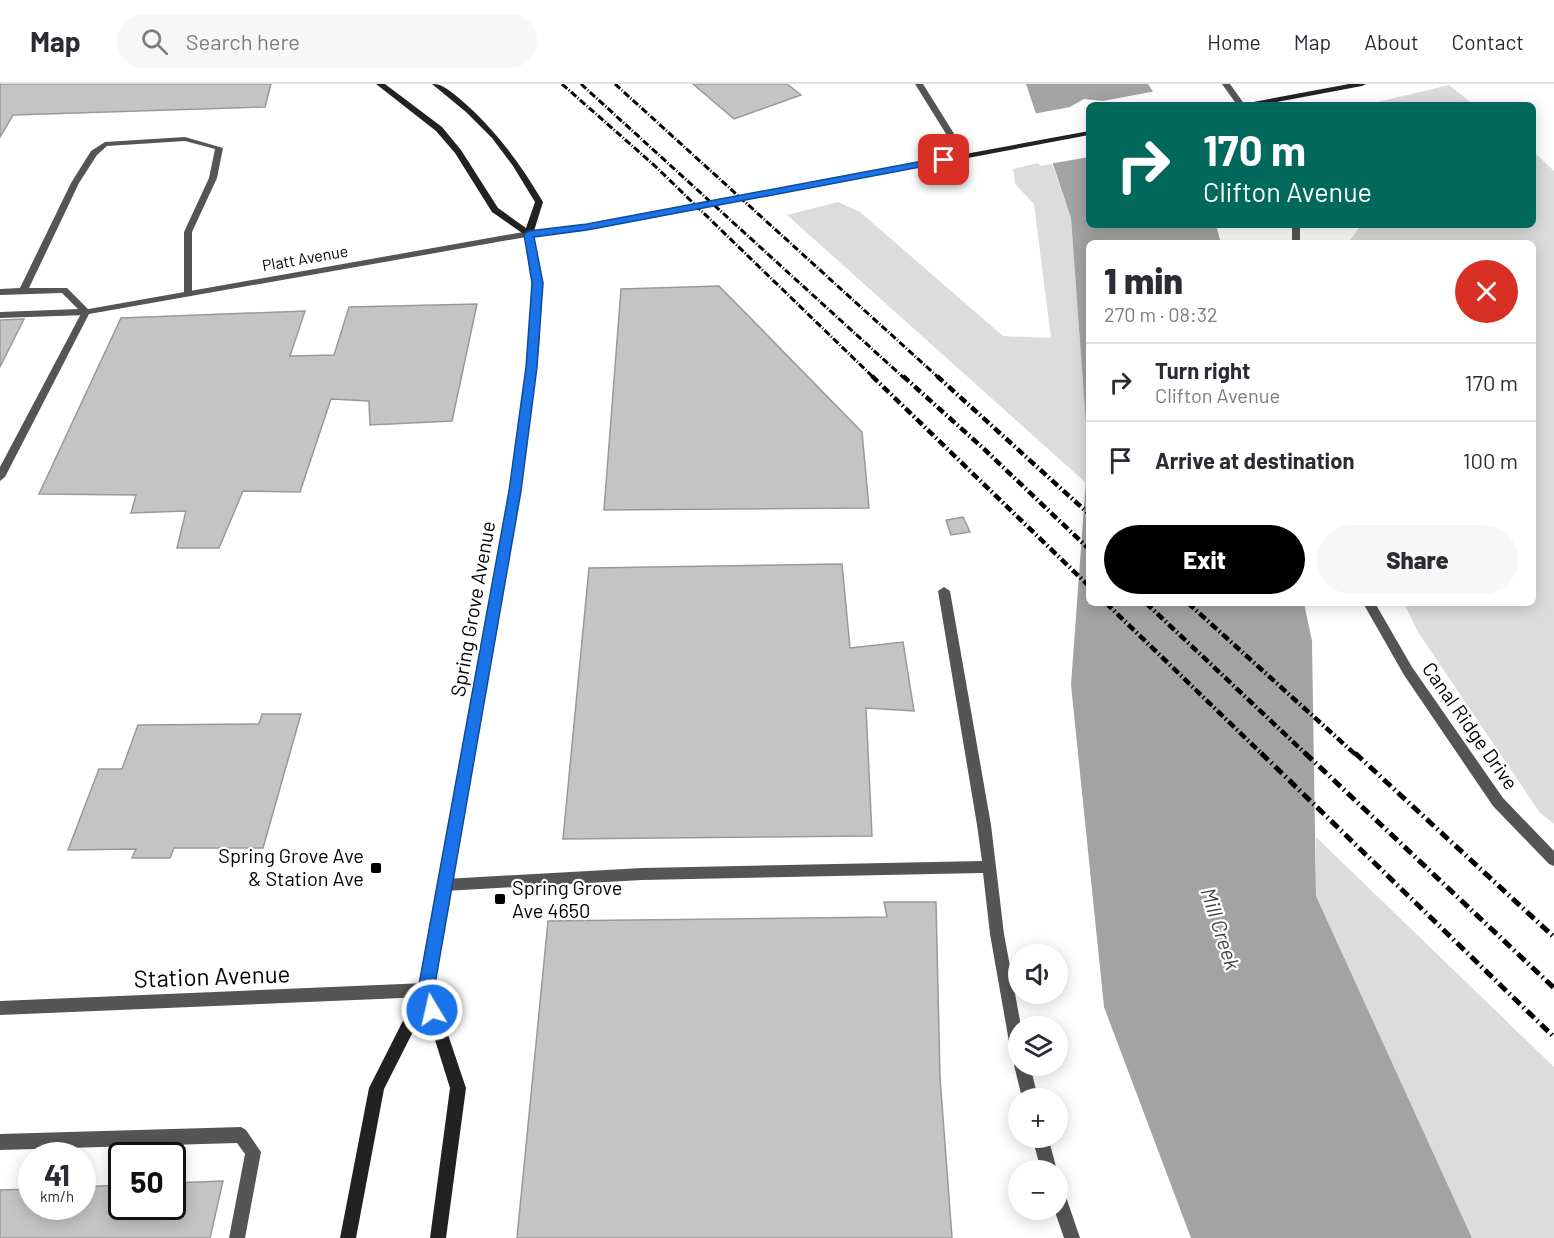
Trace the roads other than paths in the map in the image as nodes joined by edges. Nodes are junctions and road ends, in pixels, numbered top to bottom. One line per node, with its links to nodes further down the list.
1 (380, 84): 10 (main road)
2 (436, 84): 10 (main road, Spring Grove Avenue)
3 (919, 84): 9 (street)
4 (1226, 84): 6 (street)
5 (1362, 84): 7 (main road)
6 (1239, 102)
7 (1264, 102)
8 (1086, 134): 9 (main road)
9 (964, 156): 10 (main road)
10 (529, 234): 13 (street, Platt Avenue); 21 (main road, Spring Grove Avenue)
11 (23, 291): 12 (street); 13 (street); 14 (street)
12 (0, 292)
13 (189, 294): 14 (street, Platt Avenue)
14 (87, 312): 15 (street, Platt Avenue); 16 (street)
15 (0, 315)
16 (0, 477)
17 (944, 591): 20 (street)
18 (1371, 606): 19 (street, Canal Ridge Drive)
19 (1554, 860)
20 (989, 867): 21 (street); 24 (street)
21 (445, 885): 22 (main road, Spring Grove Avenue)
22 (426, 990): 23 (street, Station Avenue); 28 (main road, Spring Grove Avenue); 29 (main road, Spring Grove Avenue)
23 (0, 1008)
24 (1011, 1016)
25 (0, 1142): 27 (street)
26 (1066, 1220): 30 (street)
27 (237, 1238)
28 (348, 1238)
29 (438, 1238)
30 (1072, 1238)

